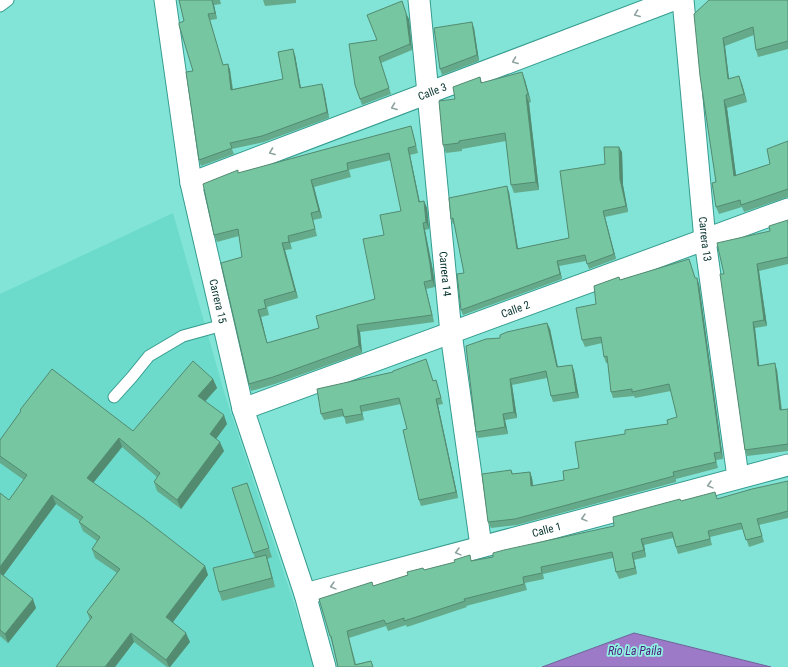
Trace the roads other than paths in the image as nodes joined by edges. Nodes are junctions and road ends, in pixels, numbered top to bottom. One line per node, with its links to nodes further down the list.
1 (8, 0): 6 (lane)
2 (165, 0): 8 (street, Carrera 15)
3 (420, 0): 7 (street, Carrera 14)
4 (673, 0): 7 (street, Calle 3, one-way to 7)
5 (683, 0): 10 (street, Carrera 13)
6 (0, 6)
7 (429, 94): 8 (street, Calle 3, one-way to 8); 12 (street, Carrera 14)
8 (191, 183): 11 (street, Carrera 15)
9 (788, 209): 10 (street, Calle 2)
10 (705, 240): 12 (street, Calle 2); 16 (street, Carrera 13)
11 (223, 325): 13 (lane); 14 (street, Carrera 15)
12 (451, 333): 14 (street, Calle 2); 17 (street, Carrera 14)
13 (114, 397)
14 (243, 410): 18 (street, Carrera 15)
15 (788, 464): 16 (street, Calle 1)
16 (738, 477): 17 (street, Calle 1, one-way to 17)
17 (481, 546): 18 (street, Calle 1, one-way to 18)
18 (305, 594): 19 (street, Carrera 15)
19 (325, 667)

